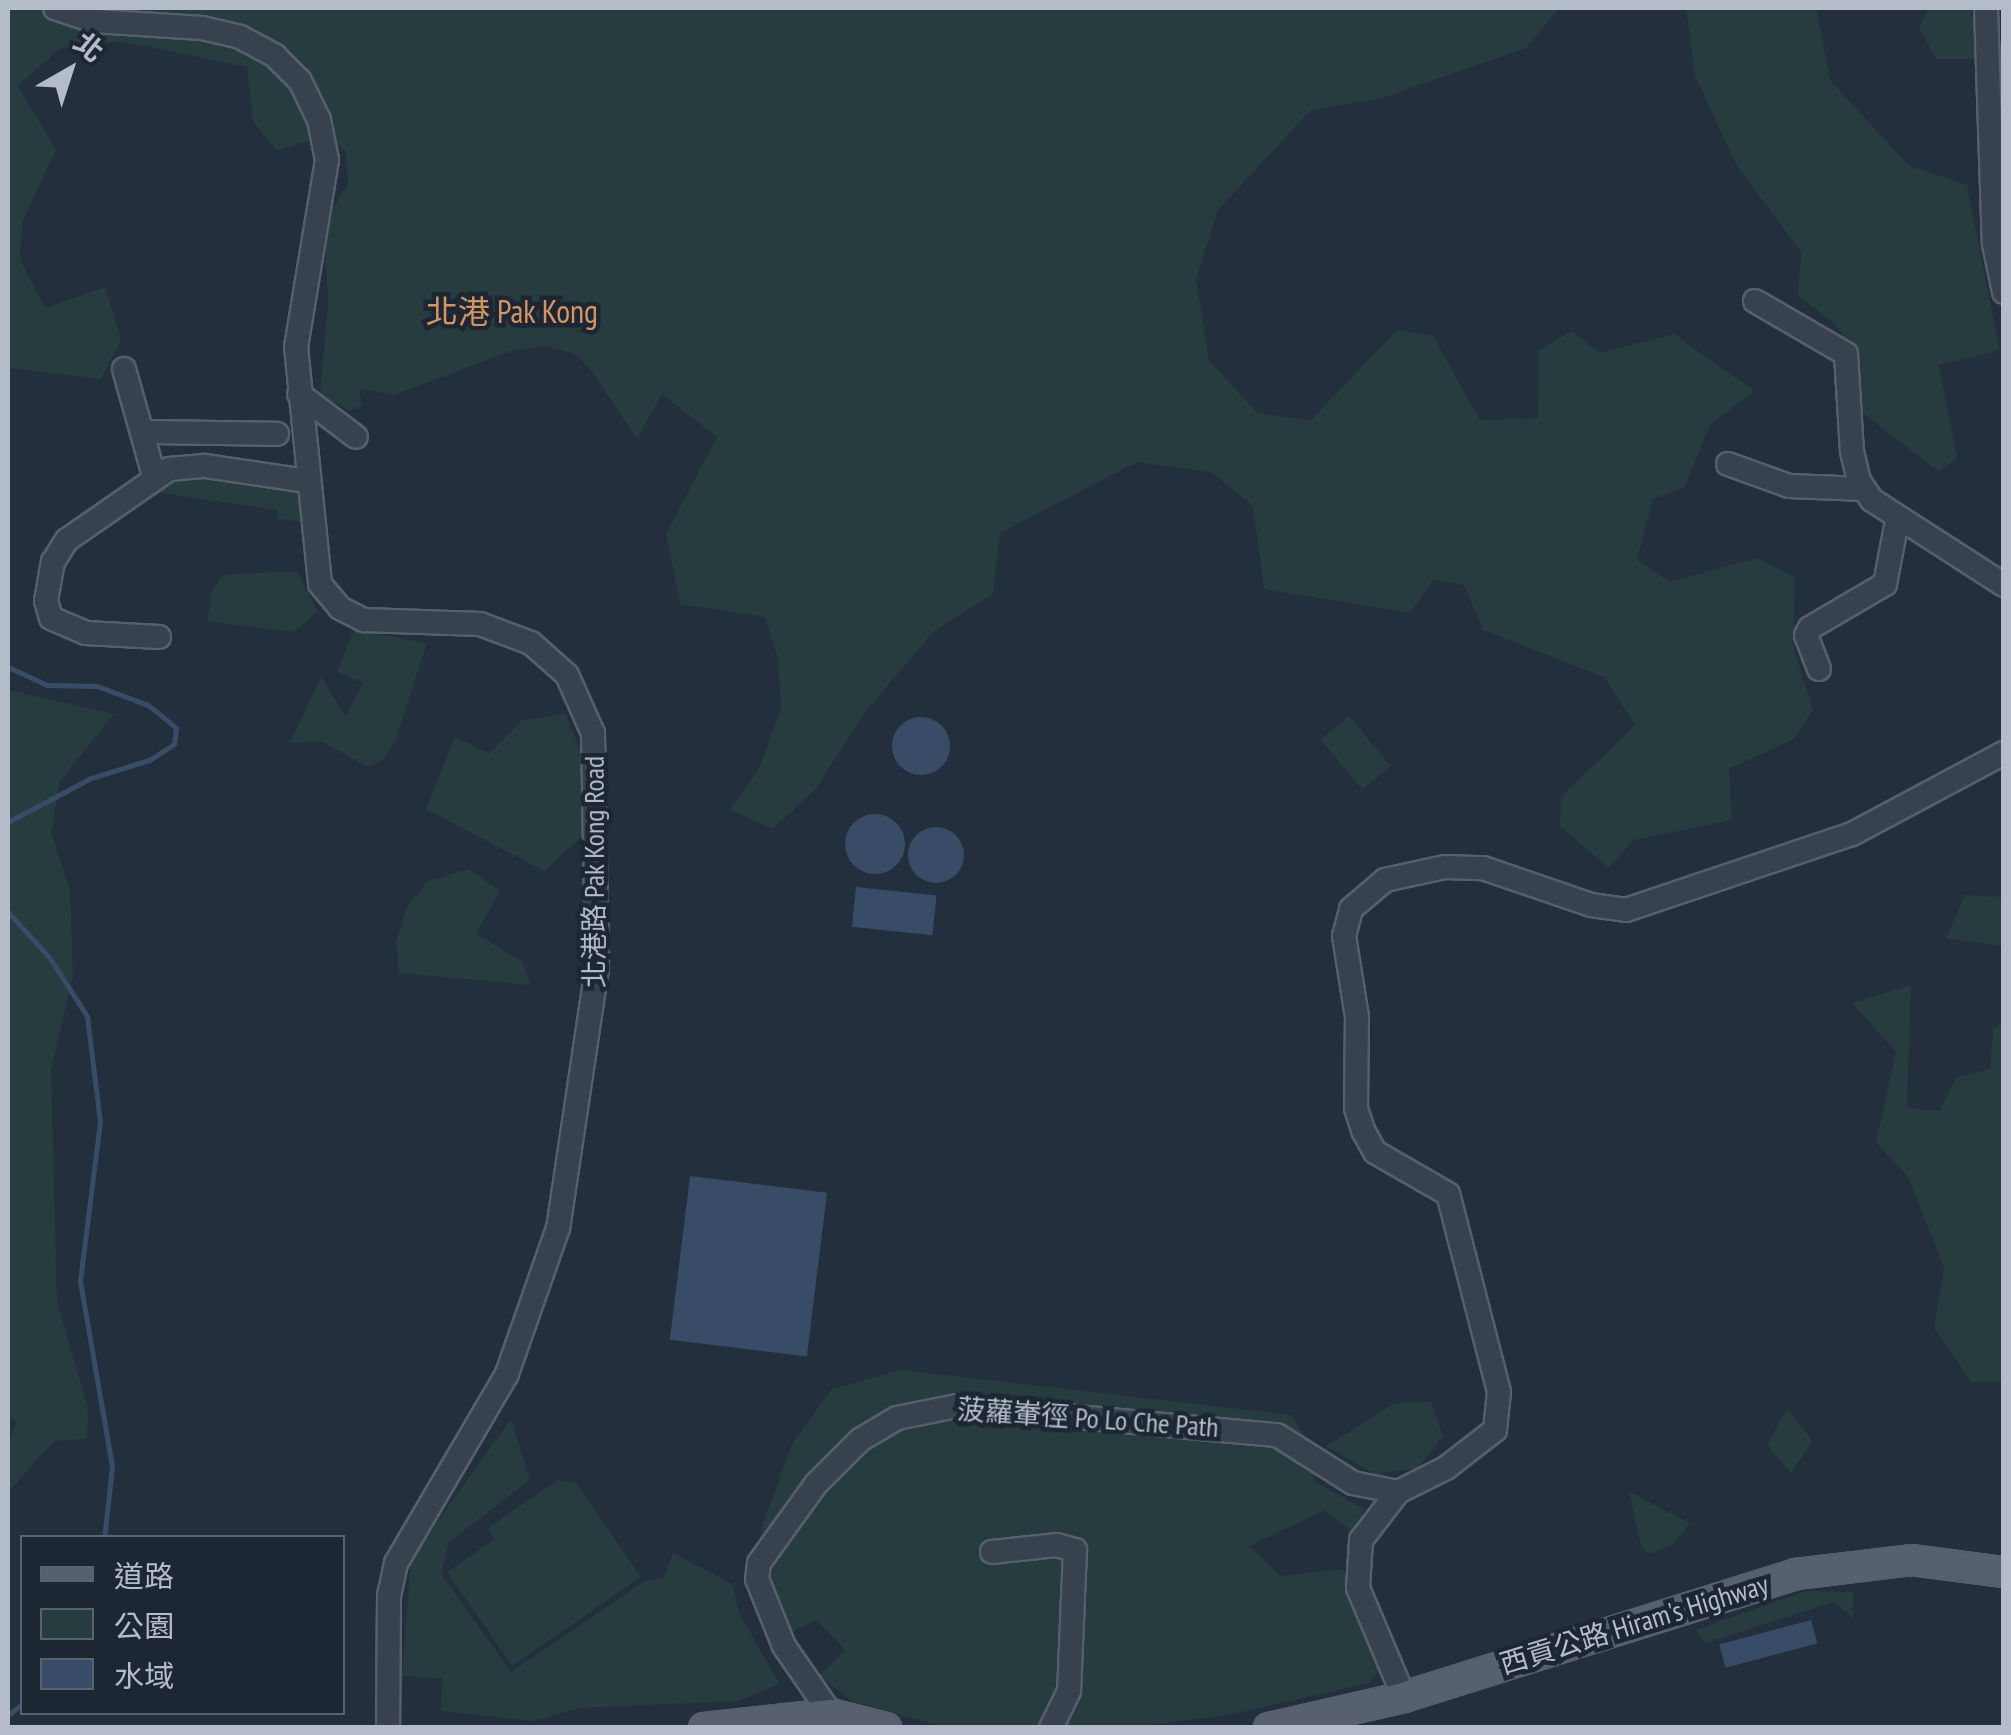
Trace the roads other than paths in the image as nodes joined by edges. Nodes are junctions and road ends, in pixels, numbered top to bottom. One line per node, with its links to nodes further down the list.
1 (55, 8): 6 (street, 北港路 Pak Kong Road)
2 (1986, 8): 3 (street)
3 (2004, 292)
4 (1756, 301): 13 (street)
5 (124, 368): 7 (street)
6 (299, 394): 9 (street); 12 (street, 北港路 Pak Kong Road)
7 (142, 432): 8 (street); 11 (street)
8 (277, 434)
9 (356, 438)
10 (1728, 464): 13 (street)
11 (154, 476): 12 (street); 16 (street)
12 (306, 481): 24 (street, 北港路 Pak Kong Road)
13 (1864, 489): 14 (street)
14 (1897, 521): 15 (street); 17 (street)
15 (2004, 585)
16 (160, 637)
17 (1819, 668)
18 (2004, 753): 19 (street)
19 (1398, 1492): 22 (street); 23 (street, 菠蘿輋徑 Po Lo Che Path)
20 (992, 1552): 27 (street)
21 (2004, 1572): 22 (main road, 西貢公路 Hiram's Highway)
22 (1404, 1697): 28 (main road, 西貢公路 Hiram's Highway)
23 (831, 1714): 25 (main road); 26 (main road)
24 (388, 1728)
25 (704, 1728)
26 (886, 1728)
27 (1051, 1728)
28 (1269, 1728)

